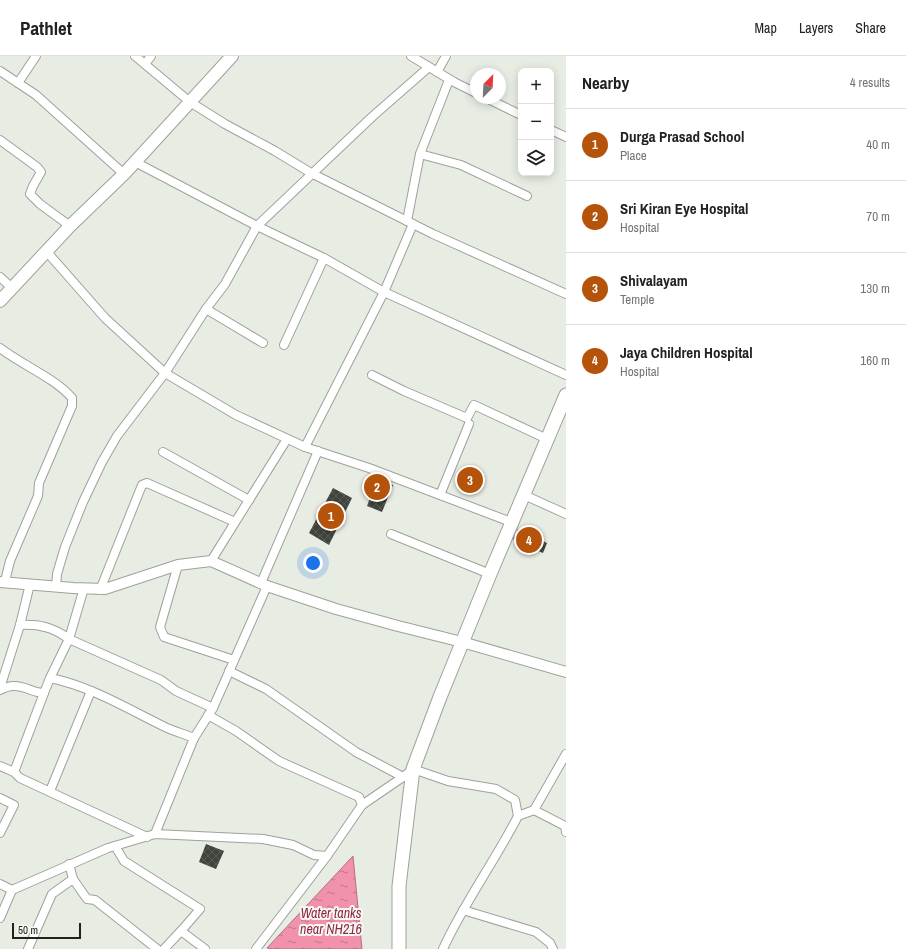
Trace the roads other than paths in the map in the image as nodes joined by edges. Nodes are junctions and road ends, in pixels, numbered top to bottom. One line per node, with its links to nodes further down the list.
1 (36, 56): 12 (street)
2 (135, 56): 7 (street)
3 (151, 56): 7 (street)
4 (232, 56): 14 (main road)
5 (411, 56): 8 (street)
6 (446, 56): 10 (street)
7 (145, 64): 14 (street)
8 (429, 67): 10 (street); 22 (street)
9 (0, 71): 12 (street)
10 (437, 72): 11 (street)
11 (449, 80): 13 (street); 20 (street)
12 (18, 83): 23 (street)
13 (470, 90)
14 (190, 102): 21 (main road); 22 (street)
15 (498, 104): 16 (street)
16 (518, 114)
17 (554, 131): 18 (street)
18 (566, 137)
19 (0, 140): 26 (street)
20 (420, 154): 24 (street); 25 (street)
21 (135, 162): 23 (main road); 27 (street)
22 (311, 173): 25 (street); 27 (street)
23 (124, 174): 26 (main road)
24 (527, 196)
25 (410, 222): 32 (street); 33 (street)
26 (70, 226): 28 (main road)
27 (257, 226): 29 (street); 35 (street)
28 (46, 252): 31 (main road); 39 (street)
29 (324, 258): 32 (street); 37 (street)
30 (0, 278): 31 (street)
31 (12, 288): 34 (main road)
32 (384, 292): 41 (street); 46 (street)
33 (566, 294)
34 (0, 301)
35 (206, 309): 36 (street); 39 (street)
36 (264, 343)
37 (284, 345)
38 (0, 348): 59 (street)
39 (165, 373): 44 (street); 62 (street)
40 (372, 375): 45 (street)
41 (566, 375)
42 (566, 396): 45 (highway)
43 (469, 424): 49 (street)
44 (287, 439): 46 (street); 51 (street)
45 (547, 439): 50 (highway)
46 (305, 447): 47 (street)
47 (318, 451): 49 (street); 61 (street)
48 (163, 452): 51 (street)
49 (440, 495): 54 (street)
50 (524, 495): 52 (street); 54 (highway)
51 (249, 500): 53 (street)
52 (566, 514)
53 (235, 522): 56 (street); 64 (street)
54 (511, 522): 58 (highway)
55 (391, 534): 58 (street)
56 (211, 561): 57 (street); 61 (street)
57 (178, 565): 64 (street); 68 (street)
58 (490, 574): 67 (highway)
59 (3, 583): 60 (street)
60 (30, 584): 62 (street); 65 (street)
61 (264, 585): 67 (street); 68 (street)
62 (56, 587): 63 (street)
63 (84, 588): 64 (street); 66 (street)
64 (100, 590)
65 (20, 625): 66 (street); 72 (street)
66 (69, 639): 71 (street); 75 (street)
67 (462, 642): 70 (street); 80 (highway)
68 (234, 660): 69 (street)
69 (229, 671): 75 (street); 80 (street)
70 (566, 672)
71 (50, 678): 73 (street); 74 (street)
72 (0, 689): 74 (street)
73 (91, 691): 76 (street); 81 (street)
74 (44, 693): 79 (street)
75 (211, 711): 76 (street); 83 (street)
76 (194, 738): 88 (street)
77 (566, 754): 84 (street)
78 (0, 766): 79 (street)
79 (14, 772): 81 (street)
80 (408, 773): 83 (street); 85 (street); 104 (highway)
81 (50, 792): 89 (street)
82 (0, 798): 87 (street)
83 (362, 805): 91 (street)
84 (534, 810): 85 (street); 86 (street)
85 (518, 816): 96 (street)
86 (566, 832)
87 (0, 833)
88 (155, 834): 89 (street); 91 (street)
89 (147, 836): 90 (street)
90 (114, 846): 92 (street); 98 (street)
91 (327, 856): 103 (street)
92 (69, 864): 93 (street); 95 (street)
93 (73, 879): 99 (street); 100 (street)
94 (0, 884): 95 (street)
95 (12, 890): 97 (street)
96 (463, 910): 105 (street); 106 (street)
97 (0, 918)
98 (181, 930): 101 (street); 102 (street)
99 (28, 949)
100 (157, 949)
101 (164, 949)
102 (205, 949)
103 (256, 949)
104 (399, 949)
105 (443, 949)
106 (553, 949)

